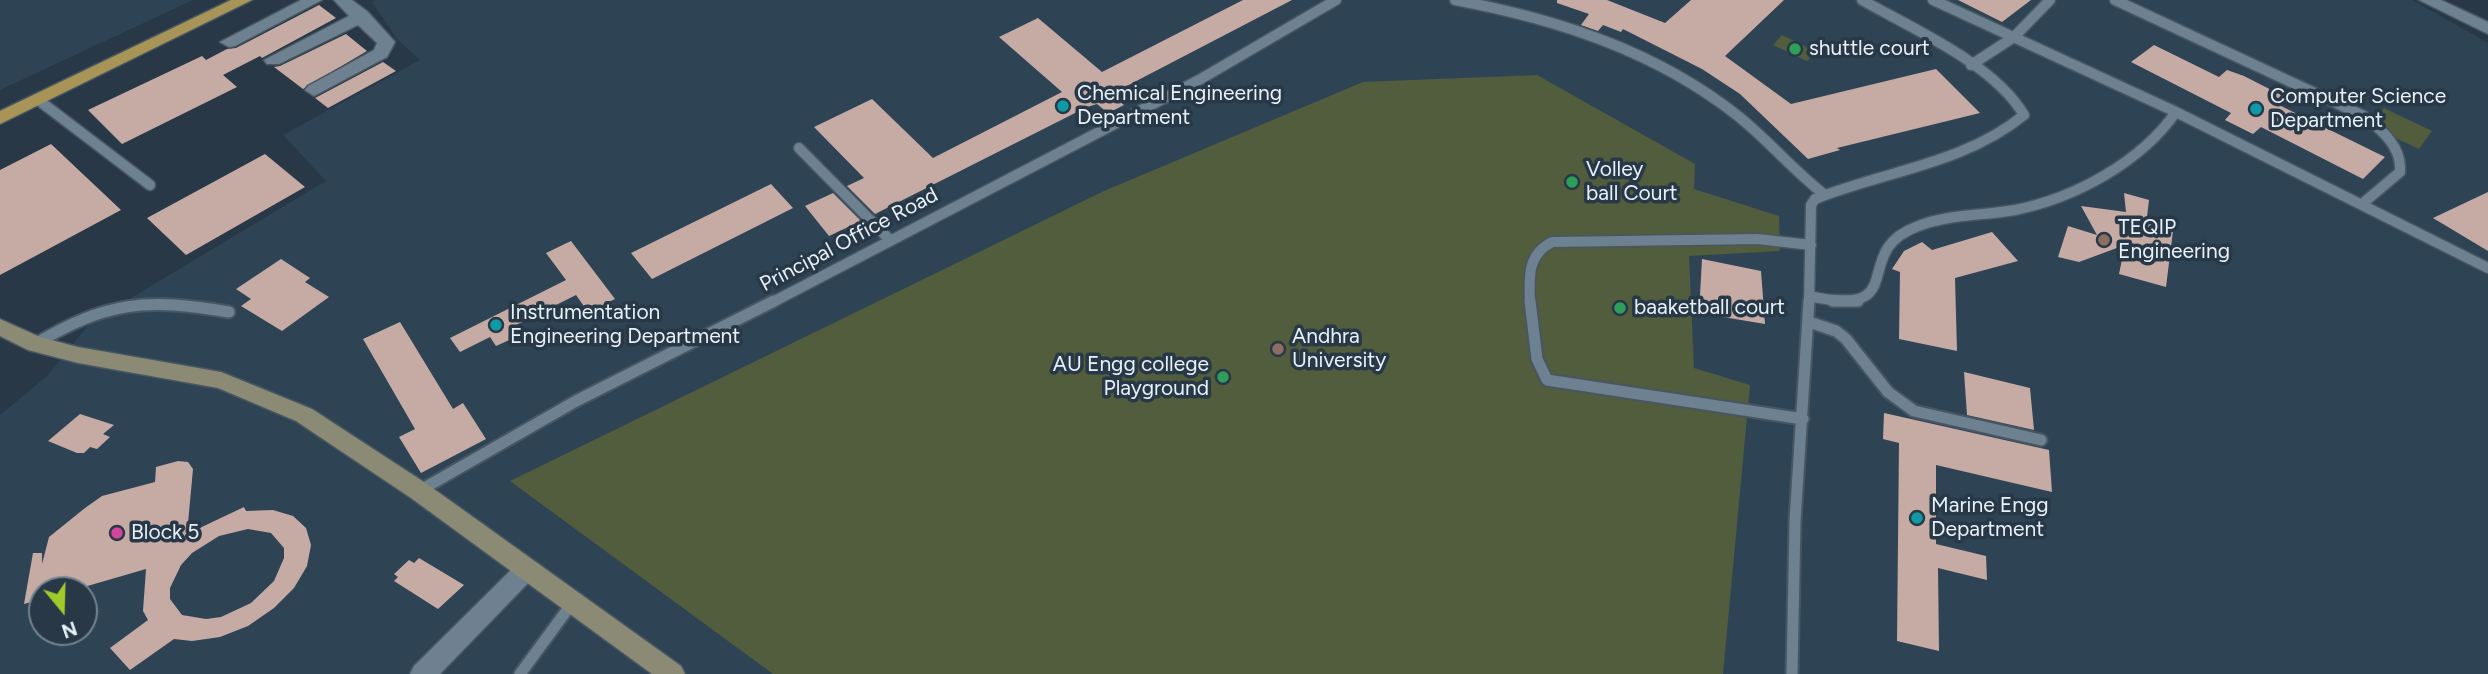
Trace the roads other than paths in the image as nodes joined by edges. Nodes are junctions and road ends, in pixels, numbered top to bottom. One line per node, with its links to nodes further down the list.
1 (221, 0): 21 (main road)
2 (244, 0): 20 (main road)
3 (314, 0): 16 (street)
4 (342, 0): 13 (street)
5 (1336, 0): 12 (lane, Principal Office Road)
6 (1455, 0): 26 (lane)
7 (1862, 0): 18 (lane)
8 (1933, 0): 15 (lane)
9 (2050, 0): 15 (lane)
10 (2115, 0): 27 (lane)
11 (2427, 0): 14 (street)
12 (1320, 4): 28 (lane, Principal Office Road)
13 (362, 16): 17 (street); 19 (street)
14 (2488, 29)
15 (2014, 37): 18 (lane); 22 (lane)
16 (229, 42)
17 (273, 60)
18 (1971, 65): 26 (lane)
19 (314, 90)
20 (37, 99): 23 (main road); 25 (lane)
21 (0, 106)
22 (2176, 113): 27 (lane); 31 (lane)
23 (0, 118)
24 (799, 148): 28 (lane)
25 (149, 185)
26 (1825, 195): 29 (lane)
27 (2362, 204): 30 (lane)
28 (889, 239): 38 (lane, Principal Office Road)
29 (1811, 245): 31 (lane); 36 (lane)
30 (2488, 268)
31 (1809, 296): 33 (lane)
32 (229, 312): 35 (lane)
33 (1809, 322): 36 (lane); 37 (lane)
34 (0, 327): 35 (street)
35 (34, 344): 38 (street)
36 (1803, 419): 44 (lane)
37 (2041, 440)
38 (419, 491): 39 (street)
39 (526, 570): 40 (street); 41 (street)
40 (573, 602): 42 (lane); 43 (street)
41 (423, 674)
42 (520, 674)
43 (672, 674)
44 (1792, 674)

